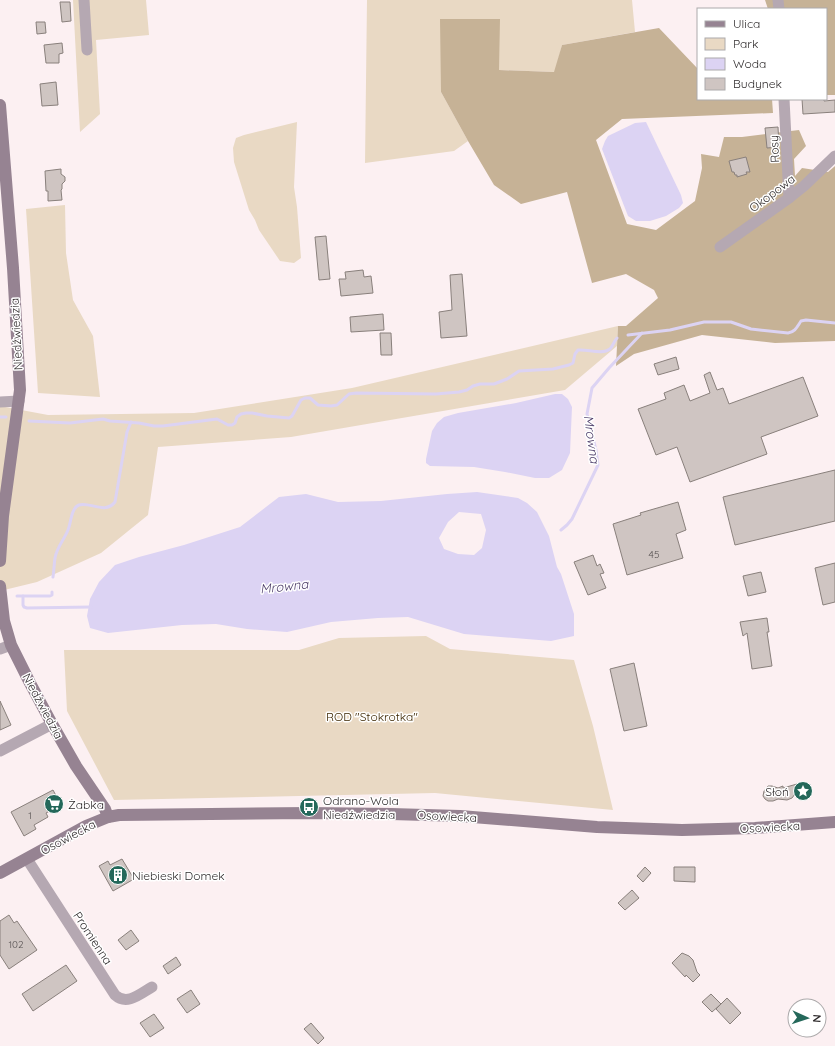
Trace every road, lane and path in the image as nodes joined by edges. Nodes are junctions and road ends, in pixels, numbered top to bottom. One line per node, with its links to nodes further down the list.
1 (84, 0): 2 (street)
2 (87, 50)
3 (784, 100): 6 (street, Rosy)
4 (0, 105): 8 (street, Niedźwiedzia)
5 (835, 156): 6 (street, Okopowa)
6 (789, 198): 7 (street, Okopowa)
7 (720, 247)
8 (19, 400): 9 (street); 10 (street, Niedźwiedzia)
9 (0, 402)
10 (0, 561)
11 (0, 586): 12 (street, Niedźwiedzia)
12 (5, 647): 13 (street, Niedźwiedzia)
13 (52, 724): 14 (street); 15 (street, Niedźwiedzia)
14 (0, 751)
15 (108, 817): 16 (street, Osowiecka); 17 (street, Osowiecka)
16 (835, 822)
17 (27, 859): 18 (street, Osowiecka); 19 (street, Promienna)
18 (0, 873)
19 (152, 987)

